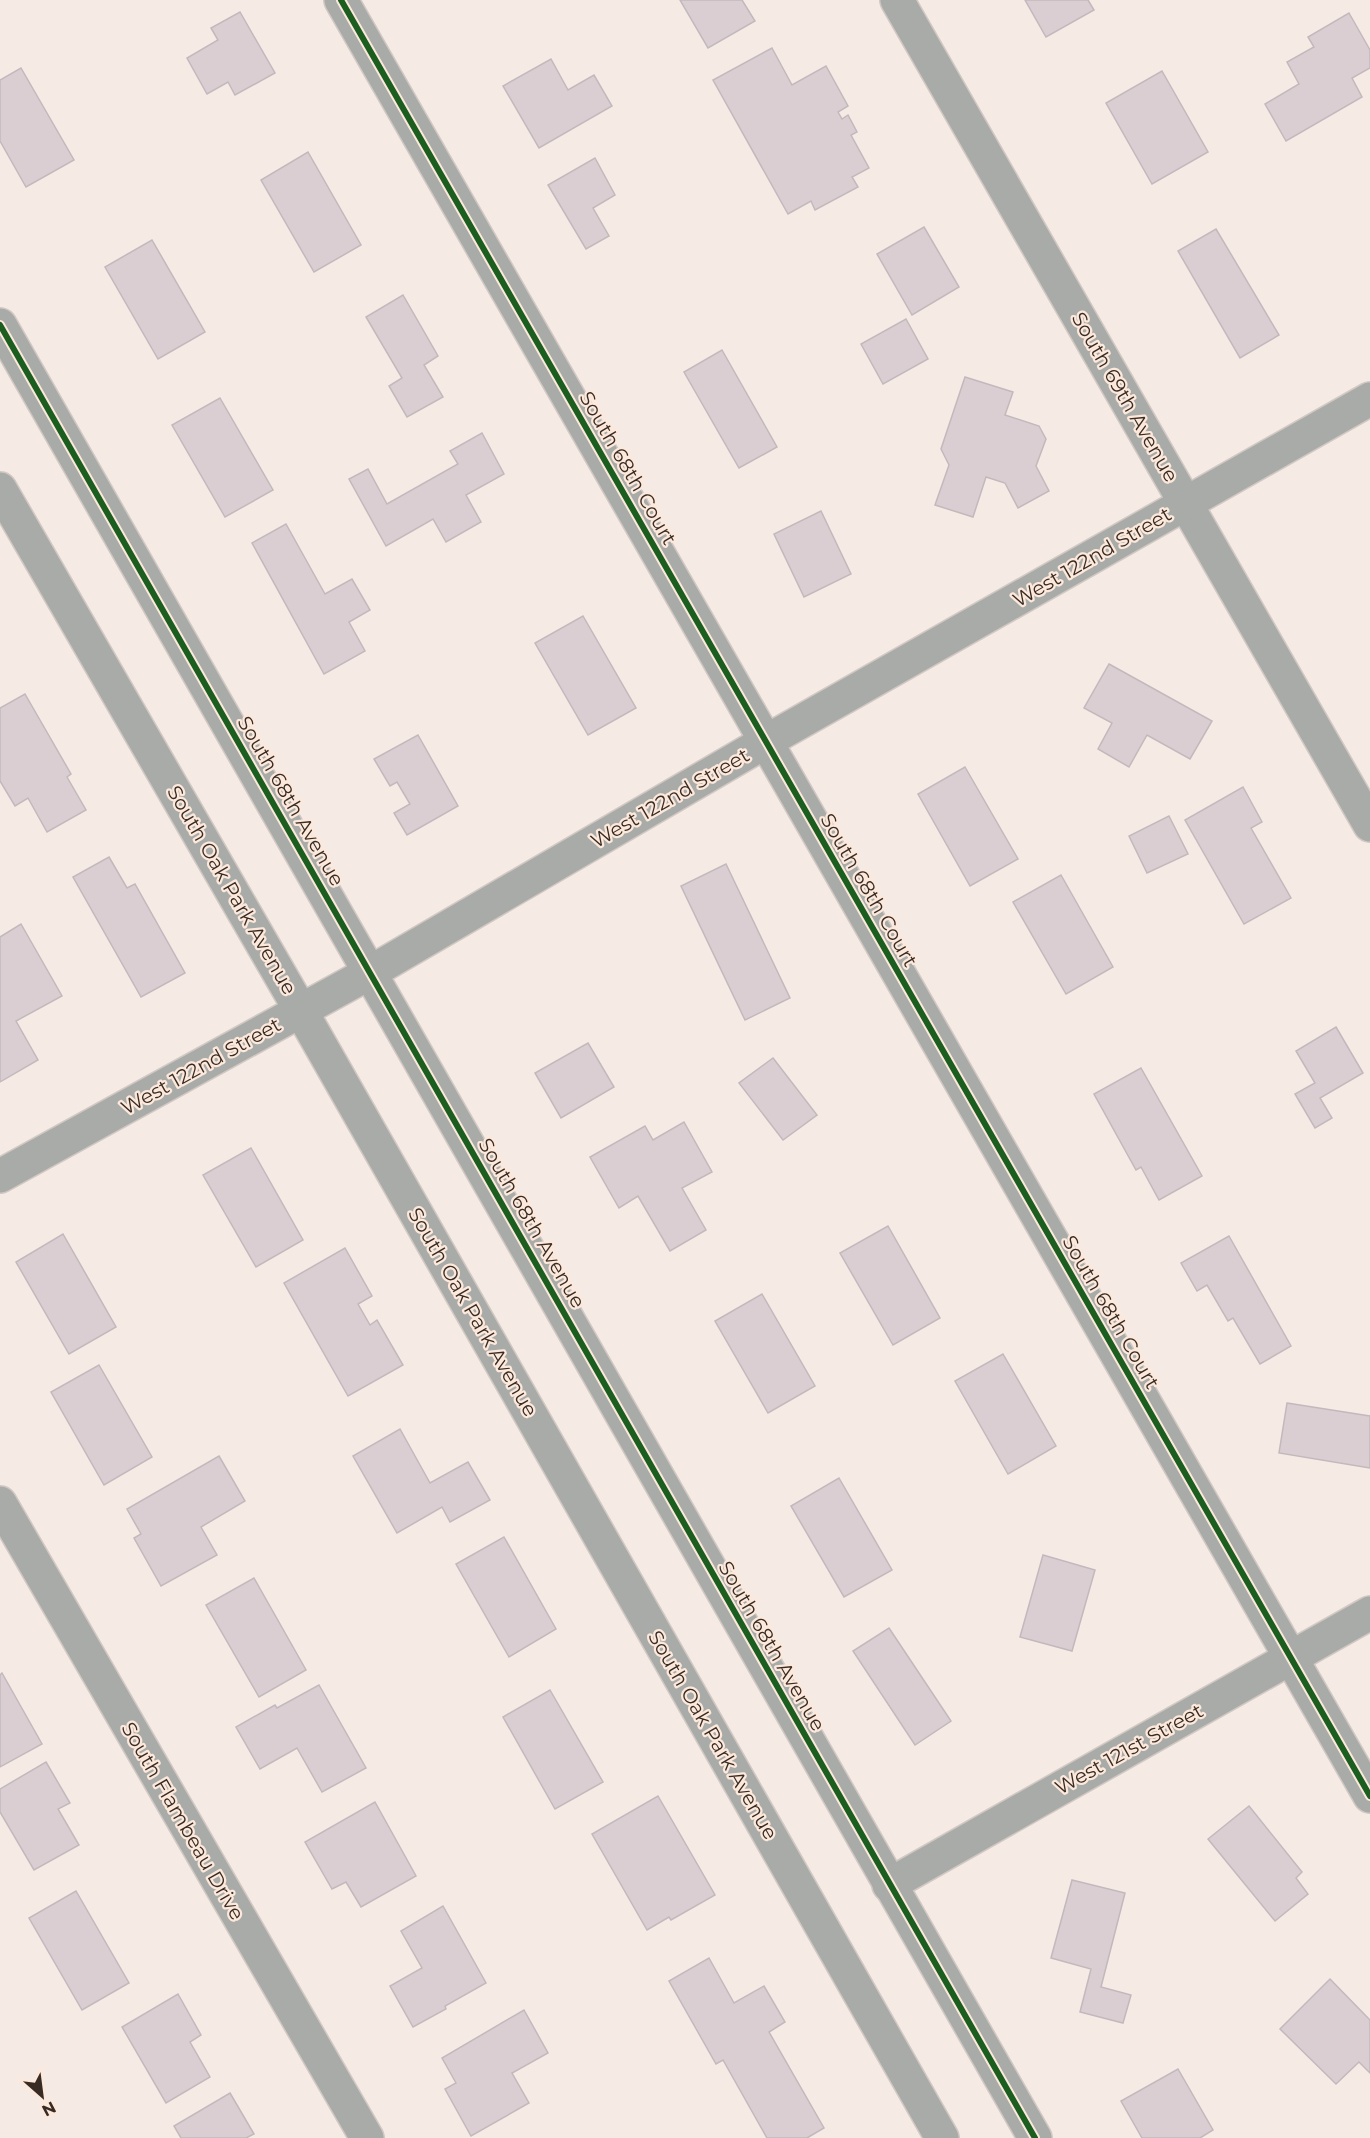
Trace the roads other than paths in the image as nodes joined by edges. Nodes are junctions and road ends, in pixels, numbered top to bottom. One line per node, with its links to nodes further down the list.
1 (341, 0): 7 (street, South 68th Court)
2 (897, 0): 6 (street, South 69th Avenue)
3 (0, 325): 9 (street, South 68th Avenue)
4 (1370, 399): 6 (street, West 122nd Street)
5 (0, 489): 10 (street, South Oak Park Avenue)
6 (1186, 503): 7 (street, West 122nd Street); 8 (street, South 69th Avenue)
7 (765, 742): 9 (street, West 122nd Street); 14 (street, South 68th Court)
8 (1370, 825)
9 (370, 972): 10 (street, West 122nd Street); 16 (street, South 68th Avenue)
10 (301, 1011): 11 (street, West 122nd Street); 18 (street, South Oak Park Avenue)
11 (0, 1176)
12 (0, 1503): 17 (street, South Flambeau Drive)
13 (1370, 1613): 14 (street, West 121st Street)
14 (1291, 1658): 15 (street, South 68th Court); 16 (street, West 121st Street)
15 (1370, 1796)
16 (889, 1885): 19 (street, South 68th Avenue)
17 (367, 2138)
18 (942, 2138)
19 (1035, 2138)

